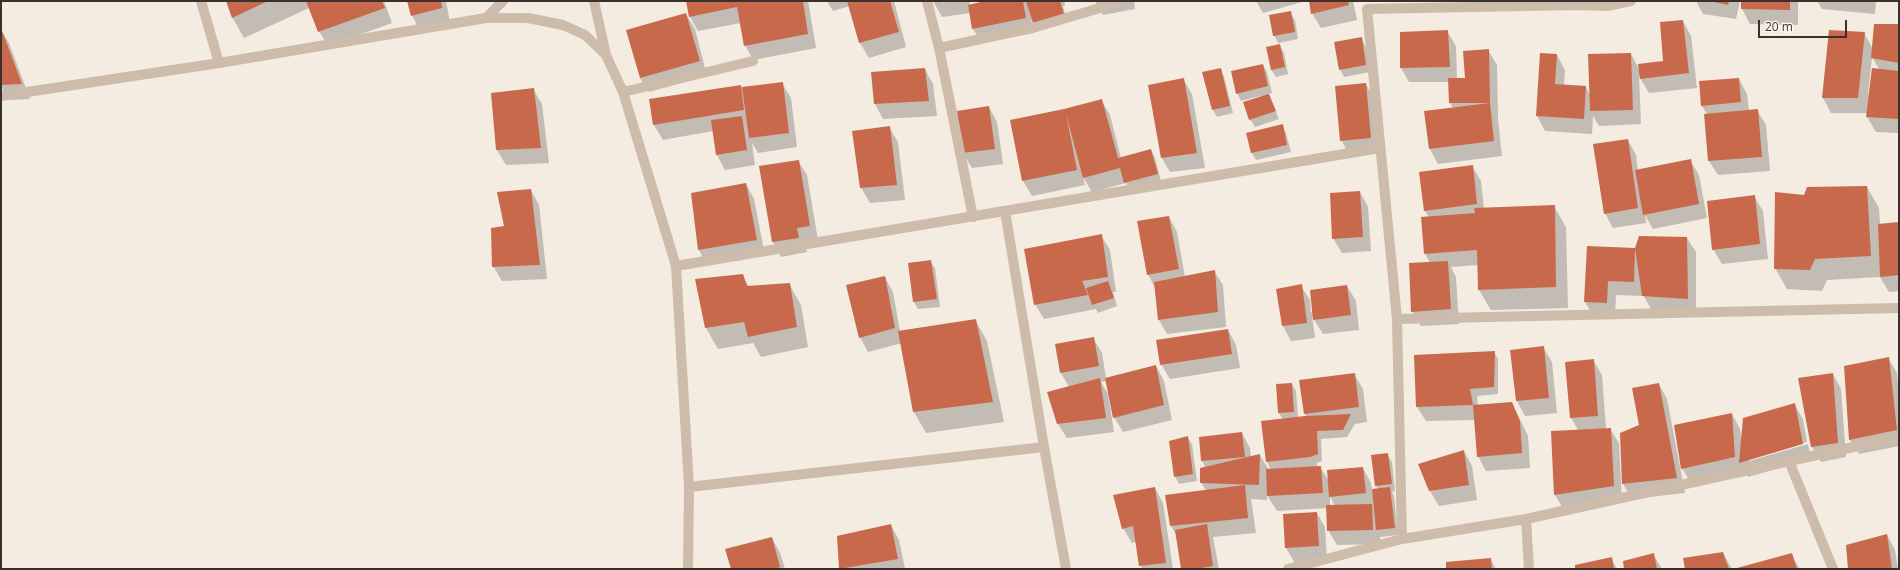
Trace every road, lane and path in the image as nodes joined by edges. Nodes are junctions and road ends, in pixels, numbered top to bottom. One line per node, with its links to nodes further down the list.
1 (201, 1): 12 (street)
2 (503, 1): 8 (street)
3 (594, 1): 10 (street)
4 (927, 1): 9 (street)
5 (1119, 1): 9 (street)
6 (1631, 1): 7 (street)
7 (1365, 5): 15 (street)
8 (486, 18): 10 (street); 12 (street)
9 (939, 48): 17 (street)
10 (606, 55): 13 (street)
11 (753, 61): 13 (street)
12 (219, 63): 14 (street)
13 (623, 92): 18 (street)
14 (1, 96)
15 (1380, 148): 16 (street); 20 (street)
16 (1005, 211): 17 (street); 22 (street)
17 (973, 216): 18 (street)
18 (676, 266): 24 (street)
19 (1899, 308): 20 (street)
20 (1396, 319): 26 (street)
21 (1899, 437): 23 (street)
22 (1044, 447): 24 (street); 28 (street)
23 (1789, 461): 25 (street); 31 (street)
24 (689, 487): 27 (street)
25 (1526, 519): 26 (street); 30 (street)
26 (1402, 539): 29 (street)
27 (688, 569)
28 (1066, 569)
29 (1288, 569)
30 (1530, 569)
31 (1833, 569)

